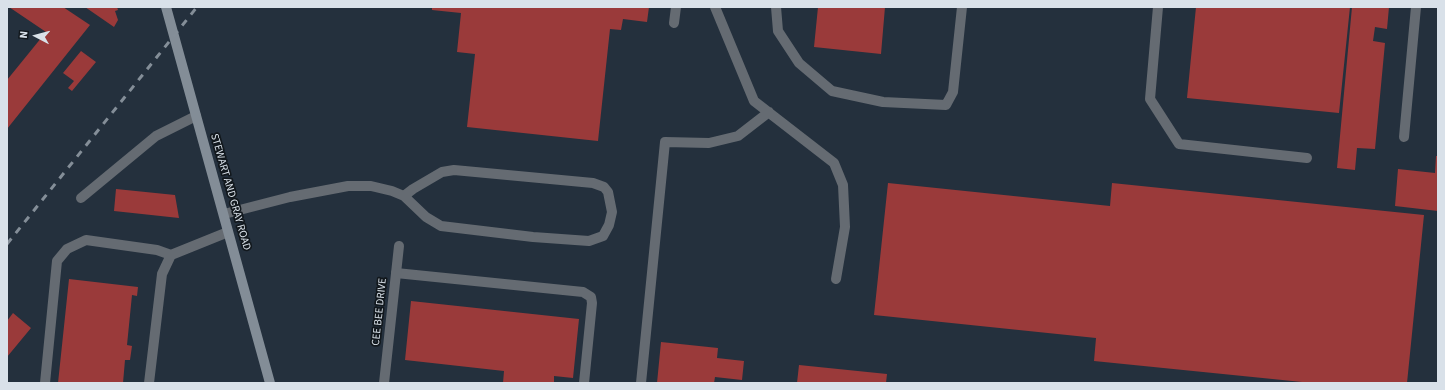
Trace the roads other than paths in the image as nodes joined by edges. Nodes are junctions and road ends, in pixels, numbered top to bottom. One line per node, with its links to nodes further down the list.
1 (166, 7): 10 (main road, STEWART AND GRAY ROAD)
2 (676, 7): 8 (street)
3 (715, 7): 9 (street)
4 (776, 7): 5 (street)
5 (962, 7)
6 (1158, 7): 12 (street)
7 (1416, 7): 11 (street)
8 (674, 23)
9 (770, 112): 20 (street); 26 (street)
10 (196, 116): 14 (street); 15 (main road, STEWART AND GRAY ROAD)
11 (1404, 137)
12 (1307, 158)
13 (404, 196): 13 (street); 15 (street)
14 (81, 198)
15 (224, 214): 16 (main road, STEWART AND GRAY ROAD)
16 (228, 232): 18 (street); 24 (main road, STEWART AND GRAY ROAD)
17 (399, 246): 19 (street, CEE BEE DRIVE)
18 (171, 255): 22 (street); 23 (street)
19 (396, 273): 21 (street, CEE BEE DRIVE); 25 (street)
20 (836, 279)
21 (382, 382)
22 (45, 383)
23 (149, 383)
24 (270, 383)
25 (584, 383)
26 (641, 383)

